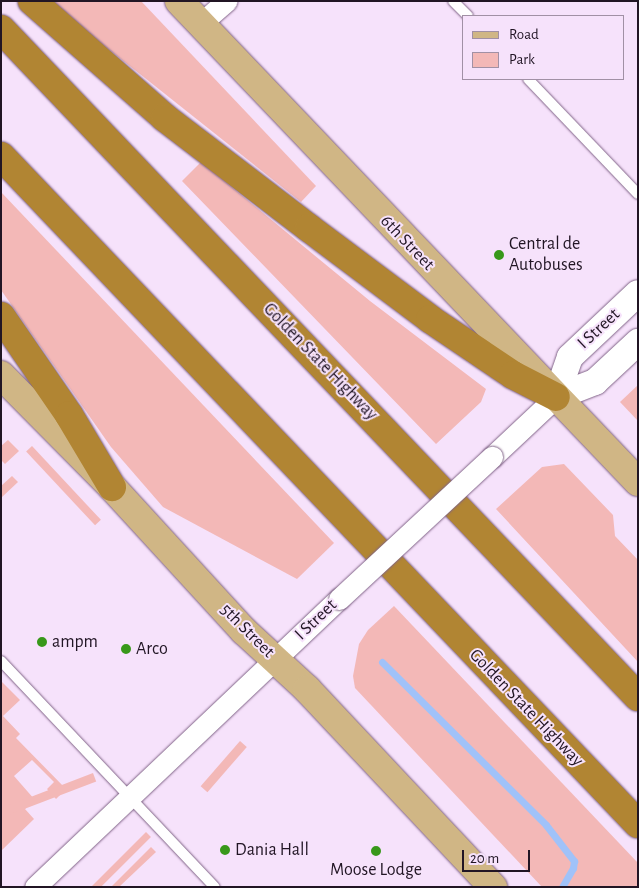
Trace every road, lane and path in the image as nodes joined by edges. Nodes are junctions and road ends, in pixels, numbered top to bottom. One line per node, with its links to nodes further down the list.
1 (32, 1): 15 (highway)
2 (179, 1): 6 (main road, 6th Street)
3 (226, 1): 6 (street)
4 (453, 1): 5 (lane)
5 (467, 15)
6 (200, 24): 15 (main road, 6th Street)
7 (1, 29): 20 (highway, Golden State Highway)
8 (529, 80): 10 (lane)
9 (1, 156): 22 (highway, Golden State Highway)
10 (638, 194)
11 (638, 294): 15 (street, I Street)
12 (1, 316): 17 (highway)
13 (638, 342): 15 (street, I Street)
14 (1, 375): 17 (main road, 5th Street)
15 (556, 397): 16 (main road, 6th Street); 18 (street, I Street, bridge)
16 (638, 482)
17 (112, 487): 18 (main road, 5th Street)
18 (275, 659): 21 (street, I Street); 25 (main road, 5th Street)
19 (1, 661): 21 (lane)
20 (638, 697)
21 (132, 797): 23 (street, I Street); 24 (lane)
22 (638, 824)
23 (35, 887)
24 (215, 887)
25 (493, 887)

